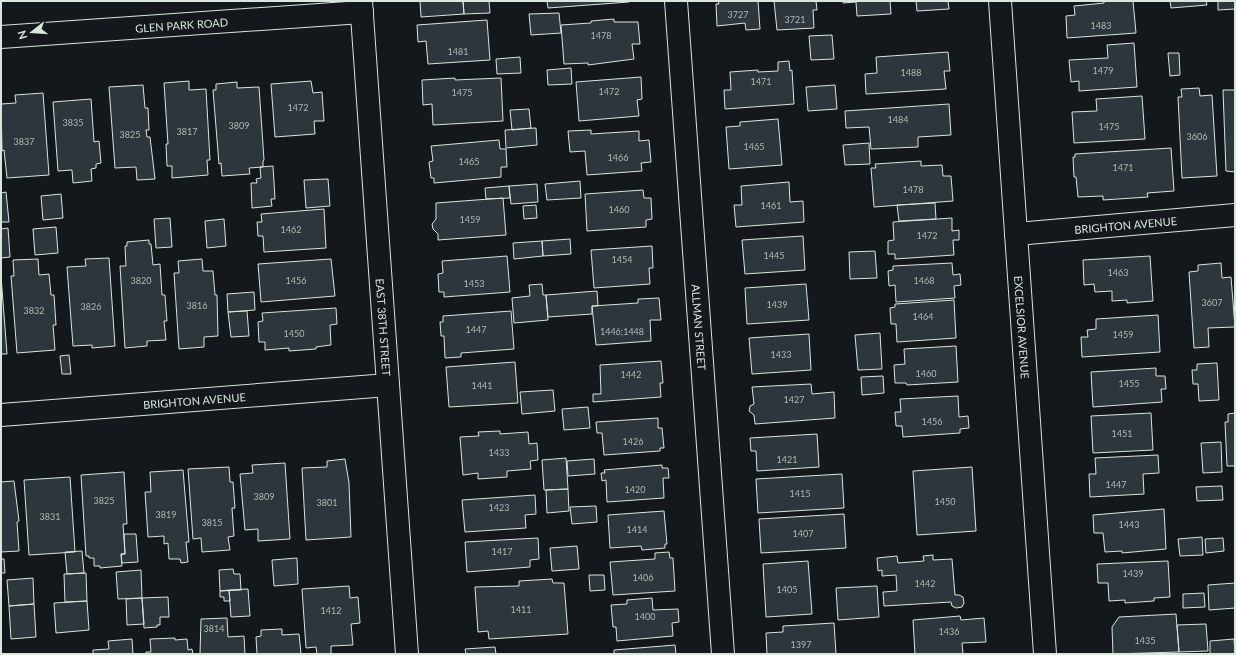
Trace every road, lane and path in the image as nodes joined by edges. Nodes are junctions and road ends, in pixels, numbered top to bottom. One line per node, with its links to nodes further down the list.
1 (676, 1): 10 (street, ALLMAN STREET)
2 (1000, 1): 6 (street, EXCELSIOR AVENUE)
3 (361, 7): 4 (street, GLEN PARK ROAD); 7 (street, EAST 38TH STREET)
4 (1, 36)
5 (1235, 215): 6 (street, BRIGHTON AVENUE)
6 (1016, 234): 11 (street, EXCELSIOR AVENUE)
7 (388, 385): 8 (street, BRIGHTON AVENUE); 9 (street, EAST 38TH STREET)
8 (1, 415)
9 (407, 654)
10 (724, 654)
11 (1045, 654)

